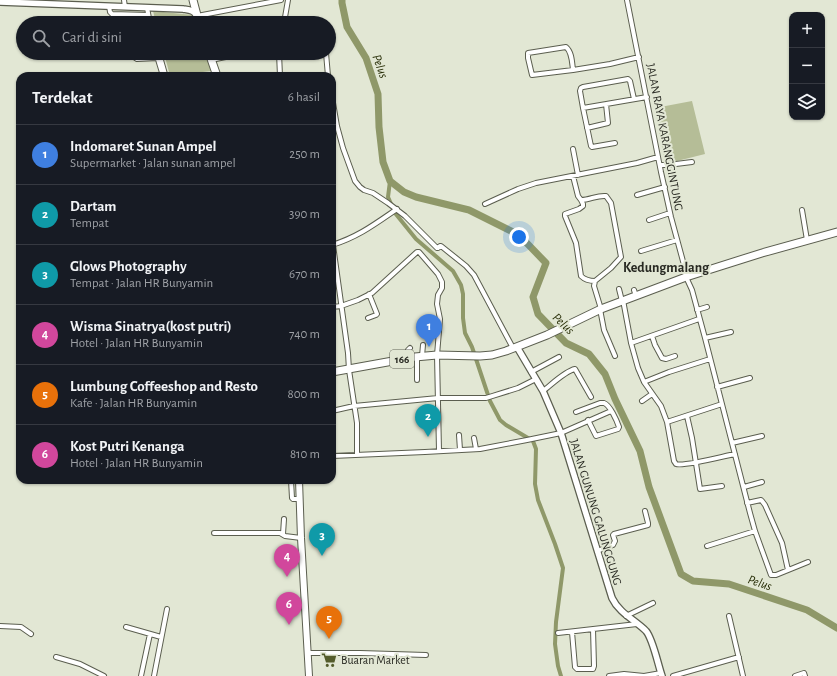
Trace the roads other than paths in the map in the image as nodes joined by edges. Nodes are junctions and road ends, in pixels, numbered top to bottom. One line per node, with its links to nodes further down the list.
1 (124, 0): 8 (street)
2 (192, 0): 10 (street); 12 (main road)
3 (281, 0): 12 (street)
4 (288, 0): 13 (street)
5 (627, 0): 14 (street, JALAN RAYA KARANGGINTUNG)
6 (0, 2): 7 (street)
7 (109, 6): 8 (street); 11 (street)
8 (125, 7): 9 (street)
9 (147, 8): 10 (street); 11 (street)
10 (183, 9): 12 (street)
11 (148, 16)
12 (197, 16)
13 (285, 16)
14 (639, 57): 19 (street); 24 (street, JALAN RAYA KARANGGINTUNG)
15 (159, 60): 20 (street)
16 (211, 60): 21 (main road)
17 (279, 60): 22 (street)
18 (327, 60): 23 (street)
19 (573, 70): 19 (street)
20 (163, 72)
21 (215, 72)
22 (280, 72)
23 (328, 72)
24 (647, 97): 25 (street); 32 (street, JALAN RAYA KARANGGINTUNG)
25 (634, 99): 26 (street); 27 (street)
26 (606, 104): 27 (street); 29 (street)
27 (583, 108): 29 (street)
28 (336, 120): 41 (street)
29 (587, 128): 30 (street)
30 (615, 143)
31 (573, 149): 35 (street)
32 (658, 157): 34 (street, JALAN RAYA KARANGGINTUNG); 35 (street)
33 (692, 162): 34 (street)
34 (660, 165): 37 (street, JALAN RAYA KARANGGINTUNG)
35 (578, 175): 36 (street)
36 (573, 176): 39 (street); 40 (street)
37 (665, 188): 38 (street); 43 (street, JALAN RAYA KARANGGINTUNG)
38 (638, 195)
39 (581, 200): 52 (street); 52 (street)
40 (485, 204)
41 (397, 209): 48 (street); 71 (street)
42 (802, 210): 47 (street)
43 (670, 213): 44 (street); 46 (street, JALAN RAYA KARANGGINTUNG)
44 (649, 220)
45 (837, 232): 47 (main road, 166)
46 (677, 240): 49 (street); 51 (street, JALAN RAYA KARANGGINTUNG)
47 (807, 240): 51 (main road, 166)
48 (336, 243)
49 (641, 251)
50 (336, 265): 56 (street)
51 (686, 278): 55 (main road, 166); 60 (street, JALAN RAYA KARANGGINTUNG)
52 (595, 280): 59 (street)
53 (619, 289): 55 (street)
54 (369, 294): 56 (street); 61 (street); 64 (street)
55 (623, 300): 59 (main road, 166); 68 (street)
56 (342, 306): 57 (street); 79 (street)
57 (336, 307)
58 (707, 307): 60 (street)
59 (601, 309): 71 (main road, 166); 74 (street)
60 (697, 310): 62 (street, JALAN RAYA KARANGGINTUNG)
61 (368, 318)
62 (699, 319): 66 (street); 67 (street, JALAN RAYA KARANGGINTUNG)
63 (425, 325): 64 (street)
64 (439, 326): 72 (street)
65 (731, 332): 67 (street)
66 (652, 336): 68 (street); 75 (street)
67 (705, 338): 78 (street, JALAN RAYA KARANGGINTUNG)
68 (631, 343): 85 (street)
69 (423, 345): 73 (street)
70 (410, 348): 77 (street)
71 (515, 348): 72 (main road, 166); 81 (street, JALAN GUNUNG GALUNGGUNG)
72 (438, 355): 73 (main road, 166); 89 (street)
73 (420, 356): 77 (main road, 166); 84 (street)
74 (615, 356)
75 (675, 356)
76 (559, 357): 81 (street)
77 (407, 358): 79 (main road, 166)
78 (710, 358): 85 (street); 86 (street, JALAN RAYA KARANGGINTUNG)
79 (349, 369): 80 (main road, 166); 93 (street)
80 (336, 371)
81 (531, 372): 83 (street, JALAN GUNUNG GALUNGGUNG)
82 (750, 378): 86 (street)
83 (536, 379): 87 (street, JALAN GUNUNG GALUNGGUNG); 89 (street)
84 (417, 380)
85 (644, 382): 88 (street)
86 (717, 387): 92 (street, JALAN RAYA KARANGGINTUNG)
87 (543, 391): 90 (street); 100 (street, JALAN GUNUNG GALUNGGUNG)
88 (652, 394): 91 (street); 99 (street)
89 (438, 398): 93 (street); 107 (street)
90 (591, 398)
91 (642, 401)
92 (722, 404): 97 (street); 104 (street, JALAN RAYA KARANGGINTUNG)
93 (354, 406): 94 (street); 109 (street)
94 (336, 410)
95 (611, 411): 96 (street); 98 (street); 98 (street)
96 (576, 412)
97 (687, 416): 99 (street); 111 (street)
98 (588, 420): 100 (street)
99 (667, 422): 111 (street)
100 (561, 433): 105 (street); 126 (street, JALAN GUNUNG GALUNGGUNG)
101 (460, 435): 106 (street)
102 (762, 436): 104 (street)
103 (474, 438): 105 (street)
104 (732, 443): 108 (street, JALAN RAYA KARANGGINTUNG)
105 (476, 449): 106 (street)
106 (460, 450): 107 (street)
107 (439, 451): 109 (street)
108 (735, 454): 111 (street); 116 (street, JALAN RAYA KARANGGINTUNG)
109 (357, 455): 110 (street)
110 (336, 456)
111 (695, 462): 115 (street)
112 (762, 482): 116 (street)
113 (291, 484): 117 (street)
114 (299, 484): 117 (main road)
115 (722, 486)
116 (744, 487): 118 (street, JALAN RAYA KARANGGINTUNG)
117 (300, 500): 124 (main road)
118 (748, 503): 121 (street, JALAN RAYA KARANGGINTUNG); 128 (street)
119 (645, 510): 126 (street)
120 (284, 520): 123 (street)
121 (755, 531): 125 (street); 128 (street, JALAN RAYA KARANGGINTUNG)
122 (214, 533): 123 (street)
123 (283, 534): 124 (street)
124 (301, 538): 142 (main road)
125 (707, 546)
126 (596, 551): 131 (street, JALAN GUNUNG GALUNGGUNG)
127 (808, 562): 128 (street)
128 (788, 570)
129 (653, 603): 131 (street)
130 (167, 609): 141 (street)
131 (626, 616): 133 (street, JALAN GUNUNG GALUNGGUNG)
132 (730, 616): 145 (street)
133 (637, 624): 136 (street); 146 (street, JALAN GUNUNG GALUNGGUNG)
134 (0, 626): 139 (street)
135 (126, 627): 140 (street)
136 (593, 629): 137 (street); 137 (street)
137 (572, 632): 138 (street)
138 (558, 633)
139 (31, 634)
140 (150, 634): 141 (street); 148 (street)
141 (161, 637): 149 (street)
142 (308, 653): 143 (street); 150 (main road)
143 (426, 655)
144 (56, 657): 147 (street)
145 (739, 657): 152 (street); 153 (street)
146 (661, 674): 151 (street)
147 (104, 676)
148 (141, 676)
149 (154, 676)
150 (309, 676)
151 (608, 676)
152 (673, 676)
153 (743, 676)
154 (795, 676): 155 (street)
155 (805, 676)

